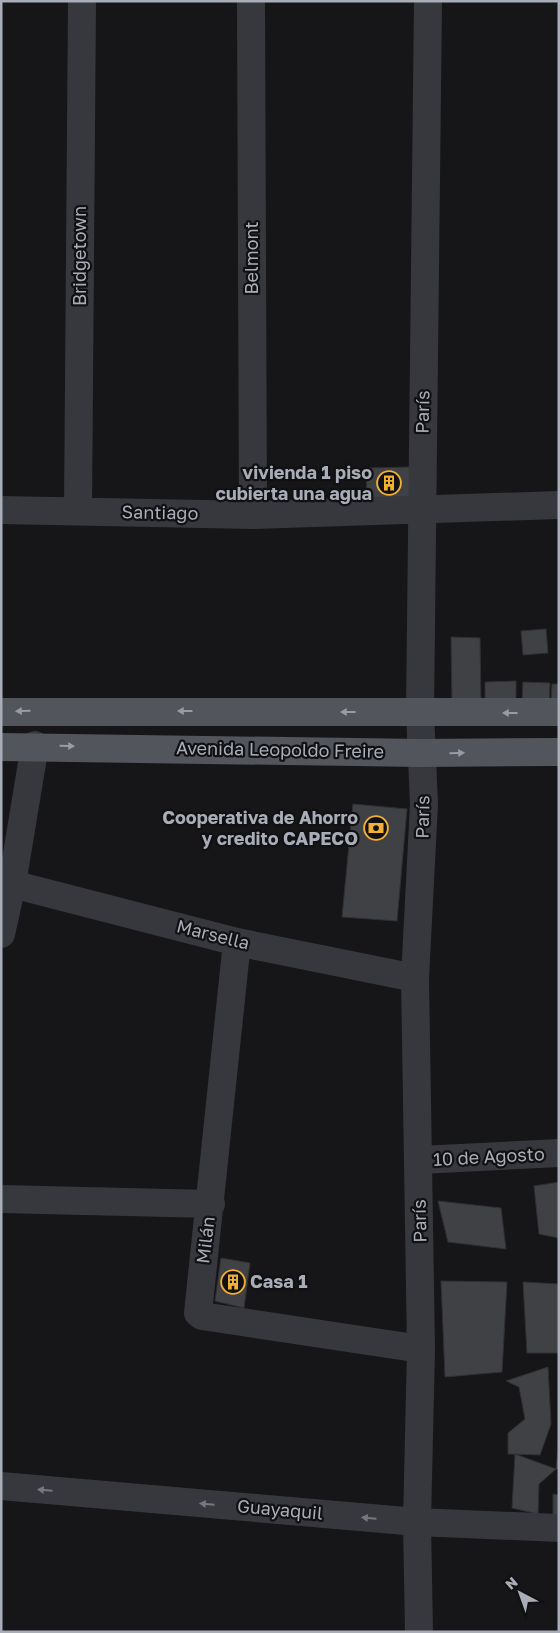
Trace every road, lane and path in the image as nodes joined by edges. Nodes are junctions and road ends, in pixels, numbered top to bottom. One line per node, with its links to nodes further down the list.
1 (82, 1): 7 (street, Bridgetown)
2 (251, 1): 8 (street, Belmont)
3 (428, 1): 5 (street, París)
4 (559, 505): 5 (street, Santiago)
5 (422, 509): 8 (street, Santiago); 11 (street, París)
6 (1, 510): 7 (street, Santiago)
7 (78, 511): 8 (street, Santiago)
8 (253, 515)
9 (1, 712): 11 (main road, Avenida Leopoldo Freire, one-way to 9)
10 (559, 712): 11 (main road, Avenida Leopoldo Freire, one-way to 11)
11 (420, 713): 15 (street, París)
12 (35, 745): 13 (main road, Avenida Leopoldo Freire); 15 (main road, Avenida Leopoldo Freire, one-way to 15); 16 (street)
13 (1, 746)
14 (559, 752): 15 (main road, Avenida Leopoldo Freire, one-way to 14)
15 (421, 753): 19 (street, París)
16 (12, 884): 17 (street); 18 (street, Marsella)
17 (2, 922)
18 (237, 942): 19 (street, Marsella); 23 (street, Milán)
19 (415, 978): 21 (street, París)
20 (559, 1153): 21 (street, 10 de Agosto)
21 (420, 1160): 24 (street, París)
22 (1, 1199): 23 (street)
23 (211, 1204): 24 (street, Milán)
24 (421, 1348): 26 (street, París)
25 (1, 1486): 26 (street, Guayaquil, one-way to 25)
26 (418, 1522): 27 (street, Guayaquil); 28 (street, París)
27 (559, 1528)
28 (419, 1632)

